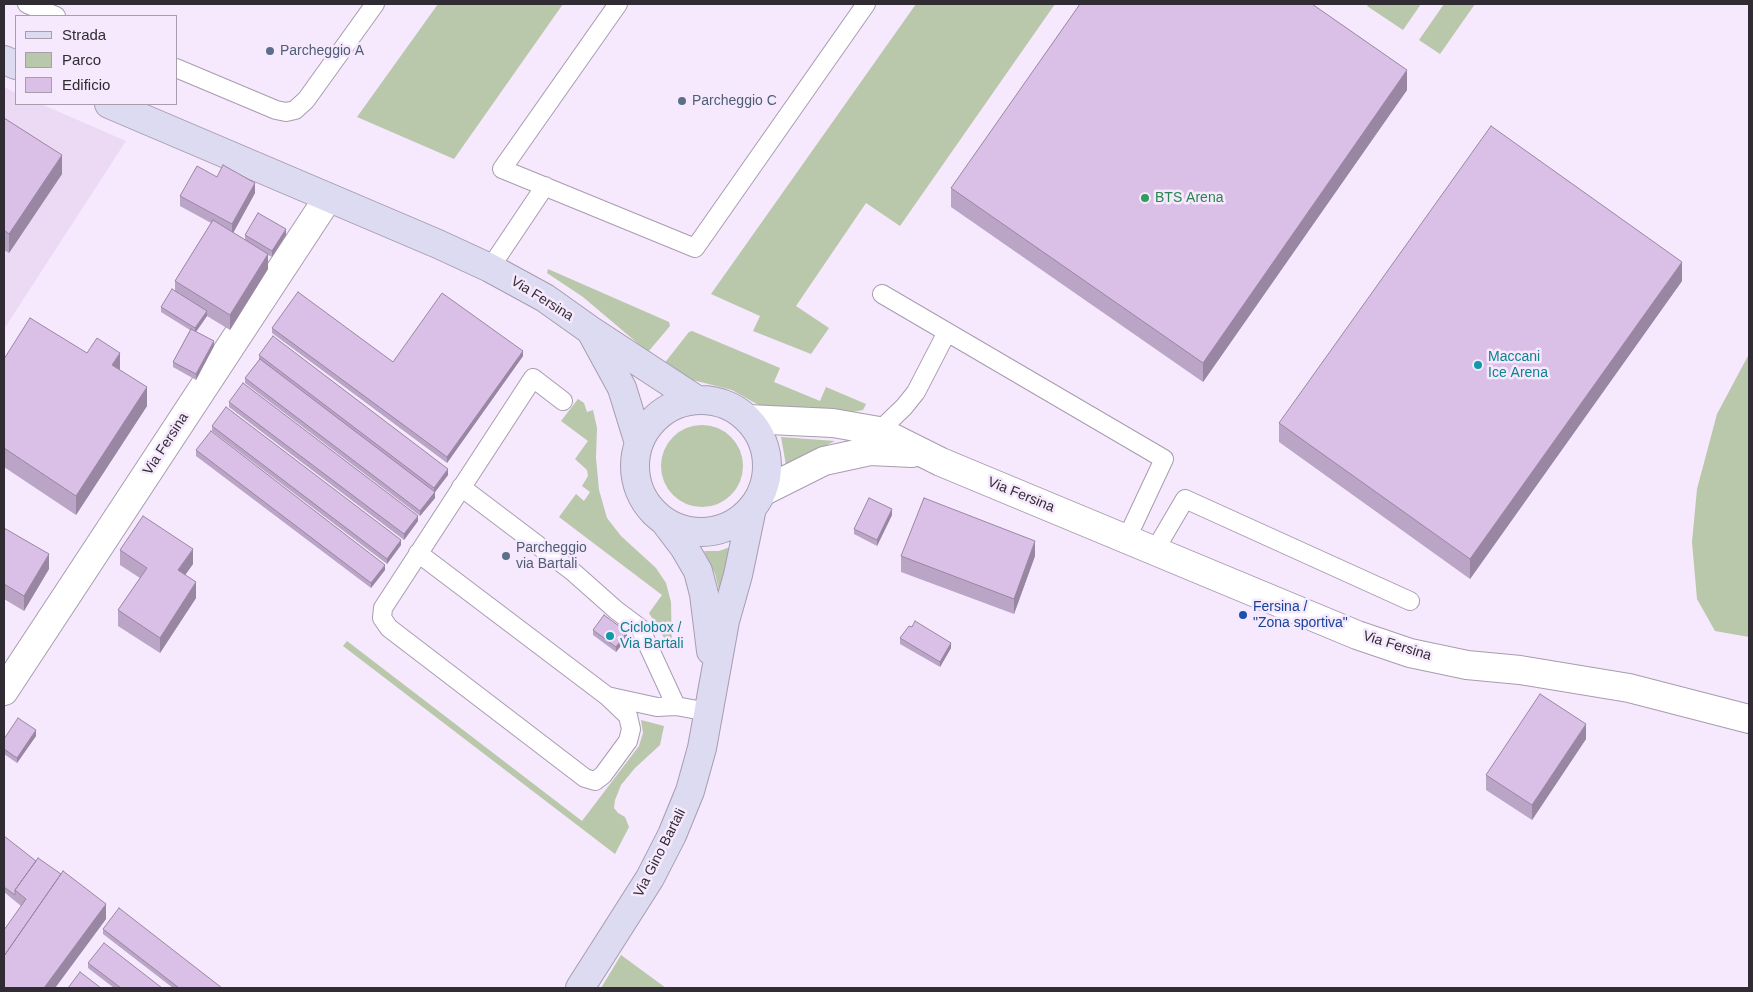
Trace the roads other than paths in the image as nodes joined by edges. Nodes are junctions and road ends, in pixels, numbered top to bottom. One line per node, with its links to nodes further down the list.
1 (27, 4): 5 (lane)
2 (375, 4): 6 (lane)
3 (618, 4): 8 (lane)
4 (866, 4): 8 (lane)
5 (54, 15)
6 (178, 69)
7 (111, 105): 9 (street, Via Fersina)
8 (545, 186): 10 (lane)
9 (328, 198): 10 (street, Via Fersina); 28 (street, Via Fersina)
10 (490, 268): 12 (street, Via Fersina)
11 (882, 294): 13 (lane)
12 (590, 330): 14 (street, Via Fersina); 18 (street, Via Fersina)
13 (947, 332): 17 (lane); 23 (lane)
14 (698, 400): 16 (street); 18 (street)
15 (563, 401): 20 (lane)
16 (748, 419): 17 (street, Via Fersina); 21 (street)
17 (879, 431): 19 (street, Via Fersina)
18 (639, 443): 22 (street)
19 (924, 454): 21 (street, Via Fersina); 23 (street, Via Fersina)
20 (461, 487): 25 (lane); 30 (lane)
21 (757, 500): 22 (street); 27 (street, Via Gino Bartali)
22 (665, 522): 27 (street, Via Gino Bartali)
23 (1127, 538): 24 (street, Via Fersina)
24 (1155, 550): 26 (lane); 32 (street, Via Fersina)
25 (418, 552): 29 (lane); 29 (lane)
26 (1410, 601)
27 (714, 675): 31 (street, Via Gino Bartali)
28 (4, 691)
29 (607, 696): 30 (lane)
30 (676, 706): 31 (lane)
31 (708, 712): 33 (street, Via Gino Bartali)
32 (1749, 720)
33 (580, 988)

